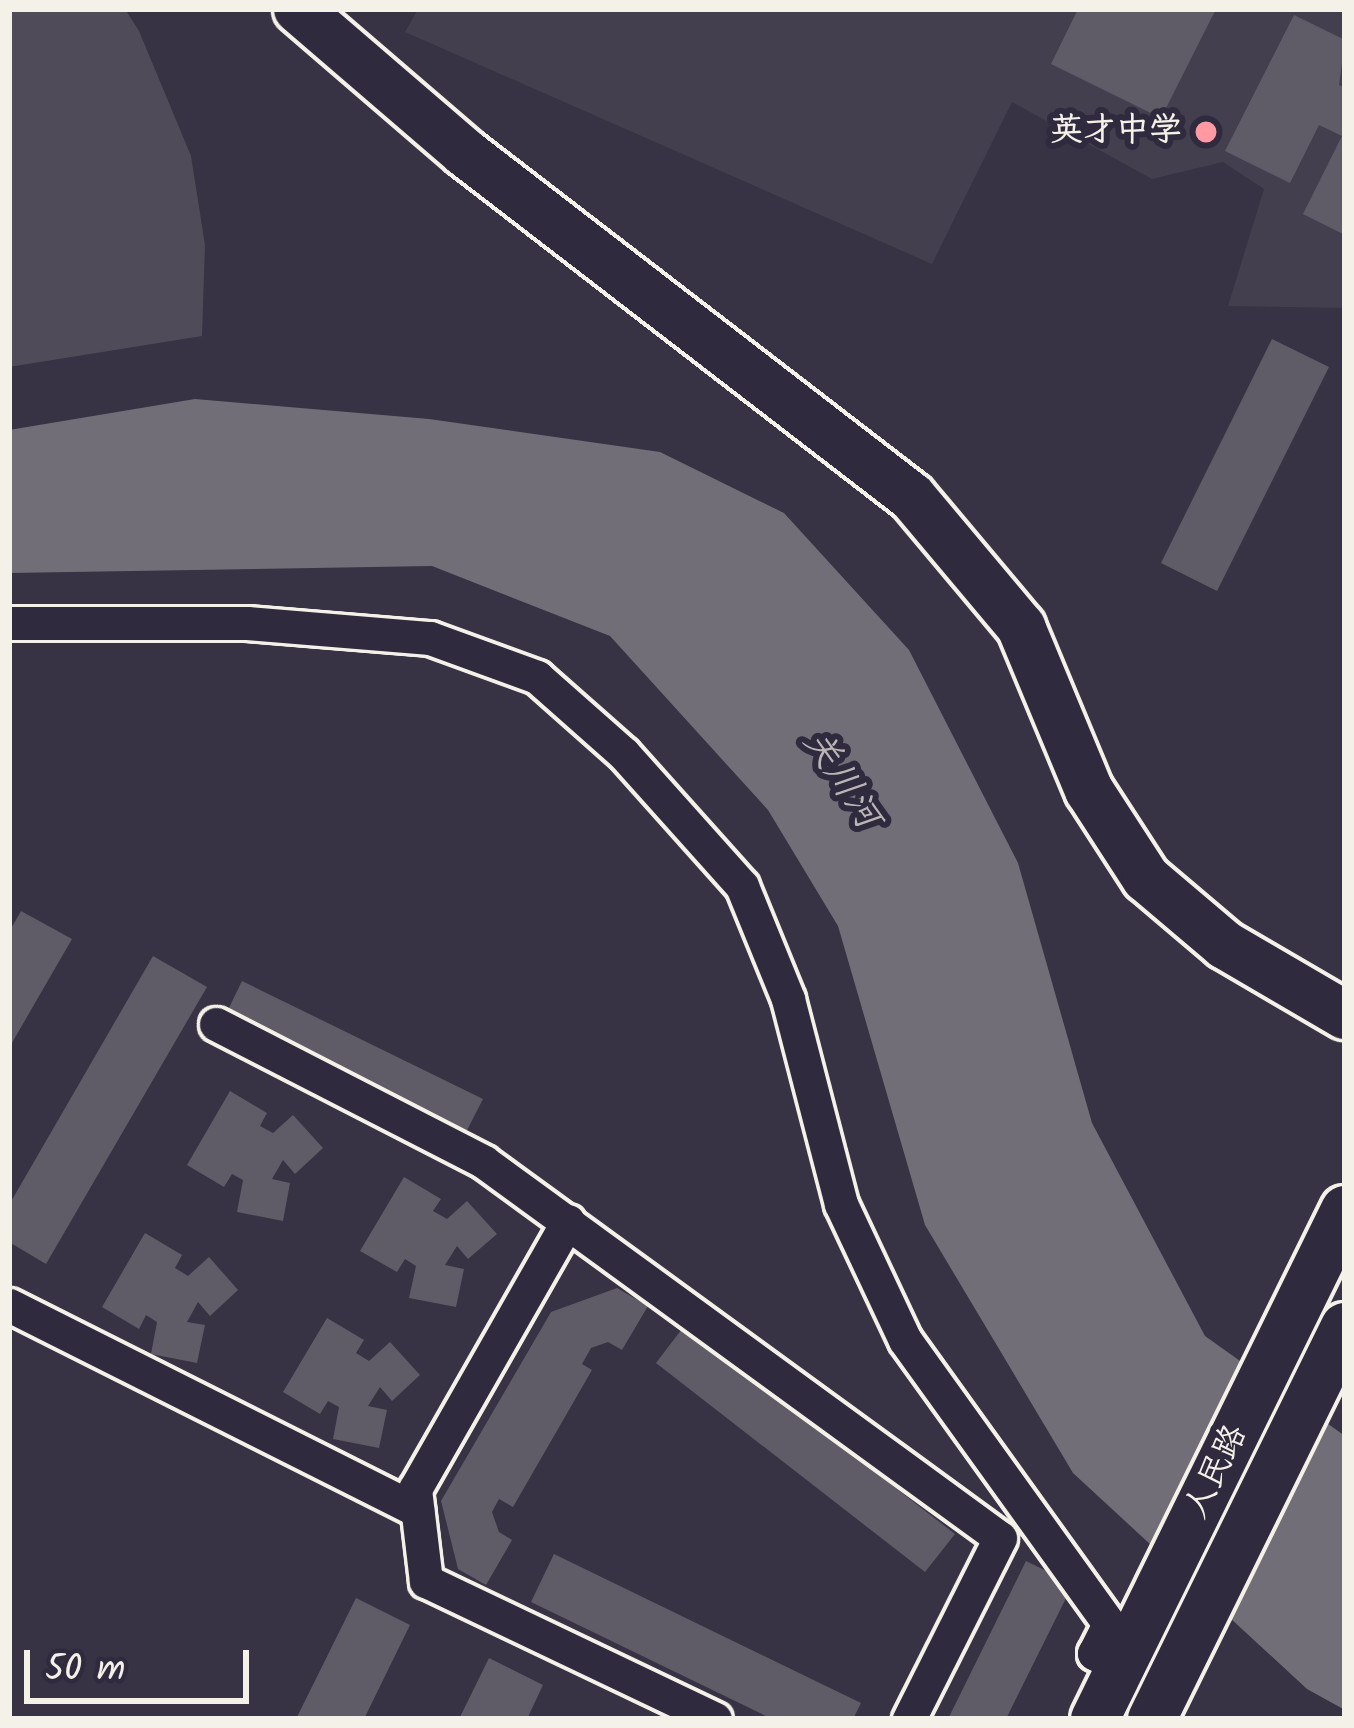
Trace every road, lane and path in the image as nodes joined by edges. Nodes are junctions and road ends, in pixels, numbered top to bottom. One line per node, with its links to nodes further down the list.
1 (298, 9): 3 (main road)
2 (9, 623): 10 (street)
3 (1345, 1015)
4 (215, 1024): 6 (street)
5 (1343, 1207): 10 (main road, 人民路)
6 (568, 1221): 9 (street); 13 (street)
7 (9, 1304): 9 (street)
8 (1345, 1327): 11 (main road, 人民路)
9 (418, 1510): 12 (street)
10 (1129, 1653): 14 (main road, 人民路)
11 (1164, 1698)
12 (715, 1719)
13 (909, 1719)
14 (1095, 1719)

